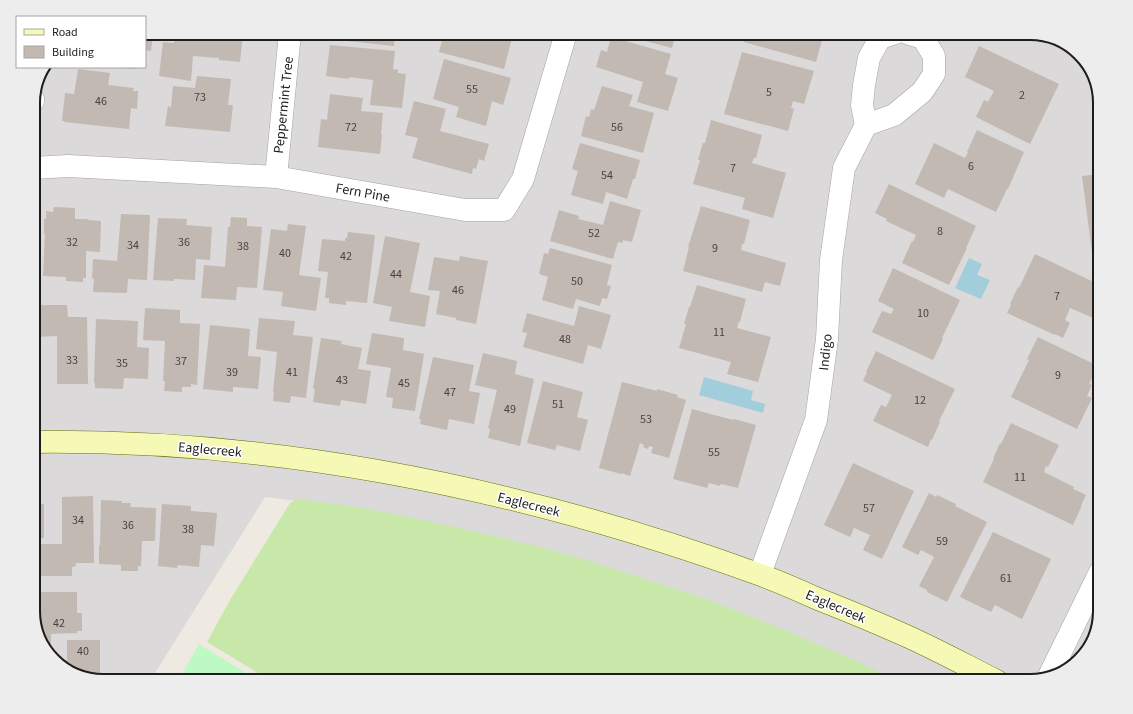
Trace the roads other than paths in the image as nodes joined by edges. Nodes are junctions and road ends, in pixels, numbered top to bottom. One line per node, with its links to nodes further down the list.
1 (289, 40): 7 (street, Peppermint Tree)
2 (564, 40): 7 (street, Fern Pine)
3 (879, 40): 5 (street)
4 (924, 40): 5 (street)
5 (866, 125): 9 (street, Indigo)
6 (40, 168): 7 (street, Fern Pine)
7 (276, 177)
8 (40, 442): 9 (street, Eaglecreek)
9 (760, 574): 12 (street, Eaglecreek)
10 (1093, 586): 11 (street)
11 (1052, 670)
12 (983, 674)

